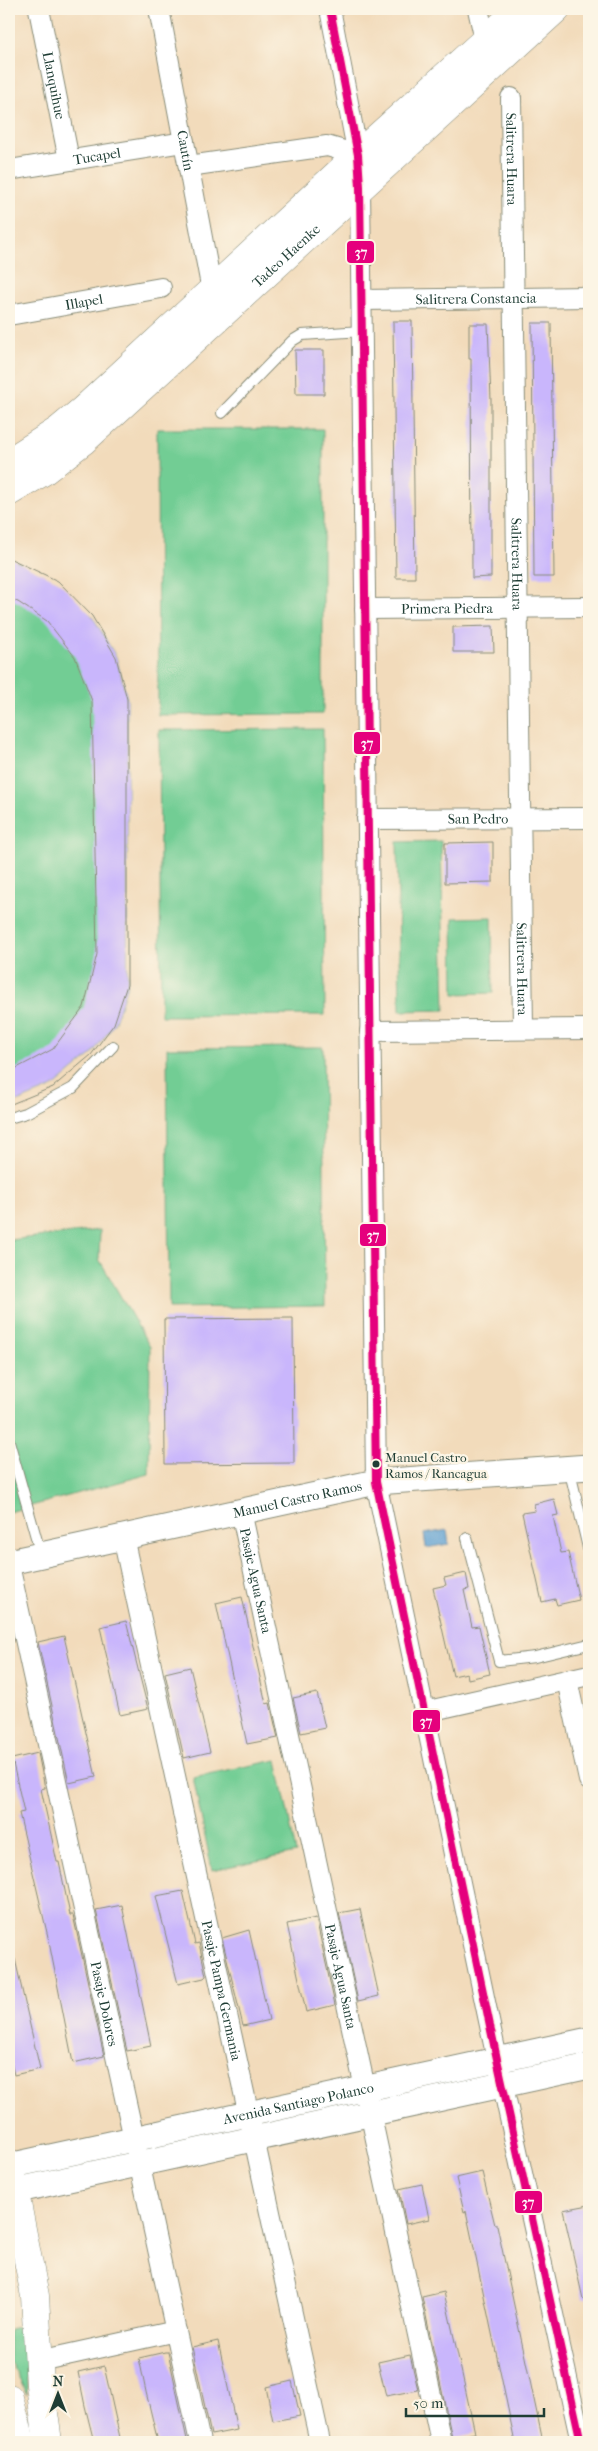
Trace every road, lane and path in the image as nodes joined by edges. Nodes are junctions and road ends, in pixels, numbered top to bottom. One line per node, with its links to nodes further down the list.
1 (39, 9): 11 (street, Llanquihue)
2 (159, 9): 9 (street, Cautín)
3 (330, 9): 10 (street)
4 (478, 9): 7 (street)
5 (520, 9): 7 (main road, Tadeo Haenke)
6 (556, 9): 14 (main road, Tadeo Haenke)
7 (485, 40): 10 (main road, Tadeo Haenke)
8 (511, 98): 18 (street, Salitrera Huara)
9 (184, 142): 11 (street, Tucapel); 12 (street, Cautín)
10 (358, 155): 12 (street); 14 (street); 16 (main road, Tadeo Haenke)
11 (69, 160): 13 (street, Tucapel)
12 (189, 166): 16 (street, Cautín)
13 (9, 170)
14 (360, 187): 19 (street); 24 (main road, Tadeo Haenke)
15 (160, 288): 20 (street, Illapel)
16 (212, 291): 23 (main road, Tadeo Haenke)
17 (589, 297): 18 (street, Salitrera Constancia)
18 (514, 298): 19 (street, Salitrera Constancia); 26 (street, Salitrera Huara)
19 (362, 300): 21 (street)
20 (9, 315)
21 (362, 331): 22 (lane); 27 (street)
22 (222, 413)
23 (9, 462)
24 (9, 492)
25 (589, 607): 26 (street, Primera Piedra)
26 (517, 608): 27 (street, Primera Piedra); 28 (street, Salitrera Huara)
27 (365, 609): 30 (street)
28 (520, 818): 29 (street, San Pedro); 30 (street, San Pedro); 32 (street, Salitrera Huara)
29 (589, 818)
30 (367, 819): 33 (street)
31 (589, 1029): 32 (street)
32 (523, 1030): 33 (street)
33 (370, 1031): 38 (street)
34 (113, 1046): 35 (lane)
35 (9, 1118)
36 (9, 1440): 43 (lane)
37 (579, 1468): 38 (street, Manuel Castro Ramos); 42 (lane)
38 (376, 1482): 39 (street, Manuel Castro Ramos); 48 (street)
39 (241, 1511): 40 (street, Manuel Castro Ramos); 54 (street, Pasaje Agua Santa)
40 (123, 1537): 43 (street, Manuel Castro Ramos); 55 (street, Pasaje Pampa Germania)
41 (467, 1538): 45 (lane)
42 (589, 1552)
43 (40, 1555): 44 (street, Manuel Castro Ramos)
44 (9, 1563): 57 (street, Pasaje Dolores)
45 (589, 1644)
46 (589, 1675): 47 (street)
47 (567, 1680): 48 (street); 49 (street)
48 (424, 1712): 51 (street)
49 (589, 1780)
50 (589, 2040): 51 (street, Avenida Santiago Polanco)
51 (498, 2059): 53 (street); 54 (street, Avenida Santiago Polanco)
52 (589, 2066): 53 (street, Avenida Santiago Polanco)
53 (503, 2085): 56 (street, Avenida Santiago Polanco); 69 (street)
54 (363, 2089): 55 (street, Avenida Santiago Polanco); 56 (street, Pasaje Agua Santa)
55 (248, 2114): 57 (street, Avenida Santiago Polanco); 58 (street, Pasaje Pampa Germania)
56 (369, 2114): 58 (street, Avenida Santiago Polanco); 68 (street, Pasaje Agua Santa)
57 (134, 2139): 59 (street, Pasaje Dolores); 60 (street, Avenida Santiago Polanco)
58 (254, 2139): 59 (street, Avenida Santiago Polanco); 67 (street, Pasaje Pampa Germania)
59 (139, 2164): 60 (street, Avenida Santiago Polanco); 61 (street, Pasaje Dolores)
60 (10, 2175): 62 (main road)
61 (176, 2331): 62 (street); 66 (street, Pasaje Dolores)
62 (38, 2361): 65 (main road)
63 (9, 2398): 64 (main road)
64 (21, 2442)
65 (48, 2442)
66 (200, 2442)
67 (320, 2442)
68 (441, 2442)
69 (581, 2442)

